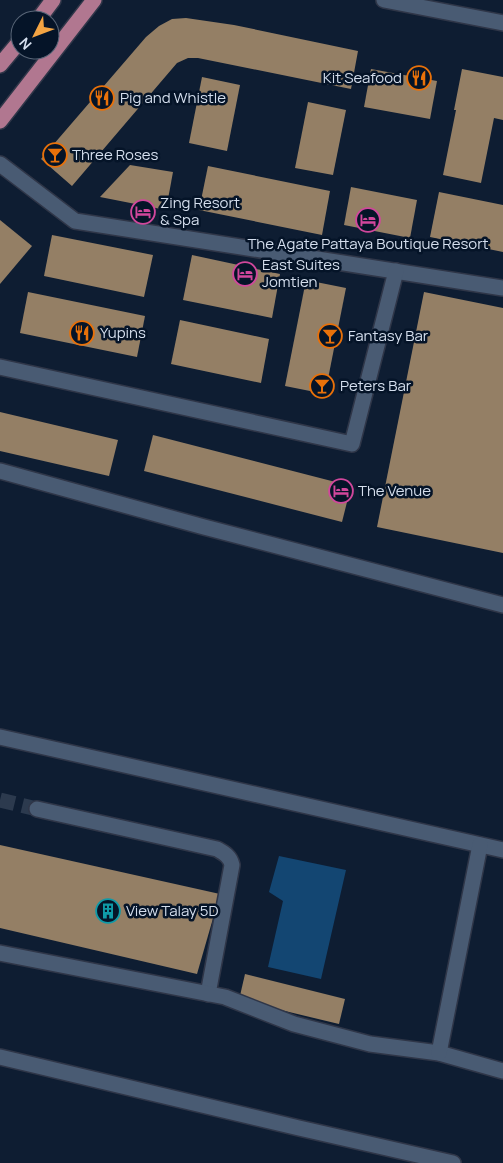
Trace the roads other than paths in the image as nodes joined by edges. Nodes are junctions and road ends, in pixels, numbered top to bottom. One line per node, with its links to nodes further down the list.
1 (53, 0): 4 (main road)
2 (94, 0): 8 (main road)
3 (384, 0): 5 (street)
4 (41, 10)
5 (503, 23)
6 (10, 53): 7 (main road)
7 (0, 65)
8 (0, 121)
9 (0, 164): 10 (street)
10 (396, 271): 11 (street); 12 (street)
11 (503, 288)
12 (0, 367)
13 (0, 471): 14 (street)
14 (503, 606)
15 (0, 737): 17 (street)
16 (37, 809): 20 (street)
17 (480, 845): 18 (street); 21 (street)
18 (503, 850)
19 (0, 953): 20 (street)
20 (208, 994): 21 (street)
21 (439, 1053): 23 (street)
22 (0, 1057): 24 (street)
23 (503, 1069)
24 (453, 1163)

